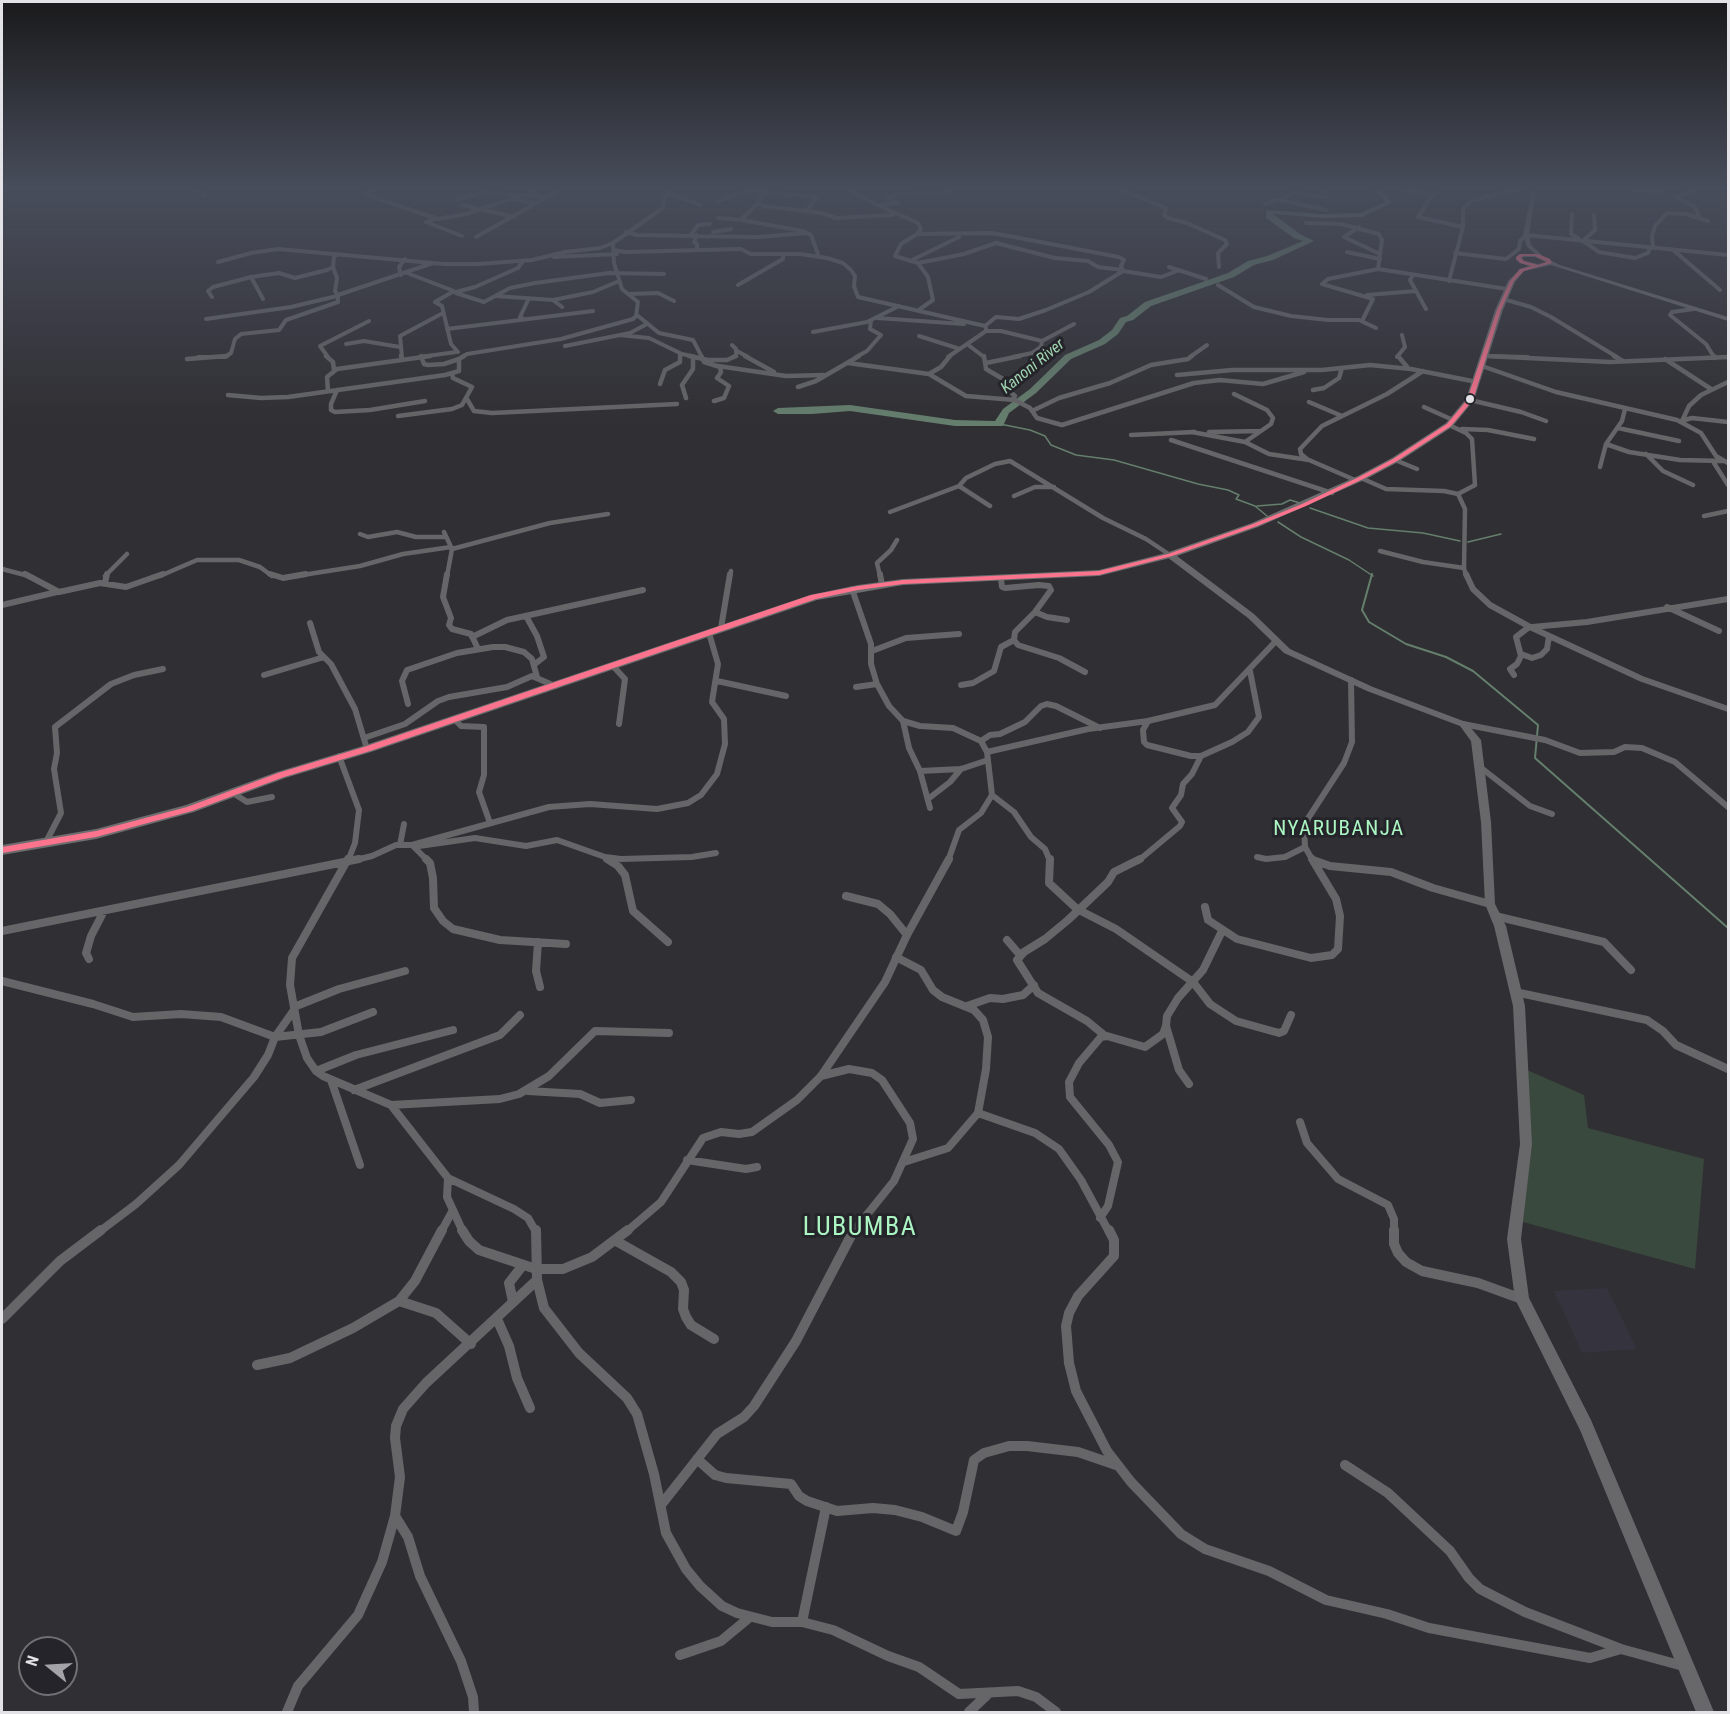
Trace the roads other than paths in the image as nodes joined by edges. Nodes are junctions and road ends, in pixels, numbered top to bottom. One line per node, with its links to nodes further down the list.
1 (326, 269): 24 (street)
2 (334, 269): 35 (street)
3 (399, 269): 23 (street)
4 (419, 269): 19 (street)
5 (516, 269): 32 (street)
6 (615, 269): 20 (street)
7 (766, 269): 28 (street)
8 (849, 269): 43 (street)
9 (922, 269): 45 (street)
10 (1115, 269): 17 (street)
11 (1172, 269): 18 (street)
12 (1378, 269): 22 (street); 37 (street)
13 (1452, 269): 27 (street)
14 (1518, 269): 34 (highway)
15 (1567, 269): 47 (highway)
16 (1695, 269): 30 (street)
17 (1123, 270): 18 (street); 64 (street)
18 (1177, 272): 25 (street)
19 (407, 273): 23 (street); 32 (street)
20 (616, 274): 21 (street); 26 (street); 36 (street)
21 (664, 274)
22 (1413, 275): 27 (street); 31 (street)
23 (401, 276): 35 (street)
24 (250, 277): 38 (street); 40 (street)
25 (1206, 279)
26 (619, 281): 33 (street); 41 (street)
27 (1449, 281): 34 (street)
28 (738, 285)
29 (1218, 285): 58 (street)
30 (1720, 290)
31 (1416, 291): 37 (street); 46 (street)
32 (455, 293): 36 (street); 49 (street)
33 (630, 294): 42 (street); 50 (street)
34 (1505, 294): 90 (highway); 91 (street)
35 (337, 295): 53 (street); 85 (street)
36 (496, 296): 39 (street)
37 (1364, 296): 58 (street)
38 (212, 297)
39 (529, 298): 41 (street); 54 (street)
40 (263, 299)
41 (553, 300): 44 (street)
42 (674, 301)
43 (899, 306): 45 (street); 52 (street)
44 (561, 307)
45 (920, 309): 59 (street)
46 (1426, 309)
47 (1694, 309): 55 (highway); 83 (street)
48 (593, 311): 54 (street)
49 (443, 313): 63 (street); 75 (street)
50 (636, 316): 51 (street); 60 (street); 80 (street)
51 (613, 317)
52 (877, 318): 56 (street); 59 (street)
53 (206, 319)
54 (535, 319): 63 (street)
55 (1728, 319)
56 (871, 320): 65 (street); 92 (street)
57 (369, 321): 97 (street)
58 (1362, 321): 62 (street)
59 (970, 323): 64 (street)
60 (647, 324): 66 (street); 88 (street)
61 (1074, 324): 69 (street)
62 (1376, 328)
63 (447, 329): 78 (street)
64 (985, 329): 69 (street); 71 (street)
65 (813, 332)
66 (619, 335): 74 (street); 79 (street)
67 (1402, 335): 96 (street)
68 (919, 336): 76 (street)
69 (1042, 342): 93 (street)
70 (346, 344): 75 (street)
71 (967, 344): 76 (street); 93 (street)
72 (732, 345): 77 (street)
73 (1207, 345): 125 (street)
74 (565, 346)
75 (400, 347): 86 (street)
76 (960, 349): 102 (street)
77 (737, 351): 88 (street); 99 (street)
78 (456, 352): 80 (street); 81 (street)
79 (680, 353): 82 (street); 107 (street)
80 (467, 354): 87 (street)
81 (421, 356): 86 (street); 87 (street)
82 (693, 357): 88 (street); 115 (street)
83 (1715, 357): 84 (street); 89 (street)
84 (1728, 357)
85 (187, 359)
86 (402, 359): 97 (street)
87 (459, 359): 101 (street)
88 (702, 359): 94 (street)
89 (1665, 359): 91 (street); 109 (street)
90 (1484, 361): 91 (street); 105 (highway); 124 (street)
91 (1624, 362)
92 (848, 363): 102 (street); 103 (street)
93 (986, 363): 117 (street)
94 (718, 366): 99 (street); 120 (street)
95 (1342, 368): 96 (street); 104 (street); 111 (street)
96 (1408, 368): 98 (street)
97 (334, 370): 112 (street)
98 (1423, 371): 105 (street); 127 (street)
99 (774, 372): 103 (street)
100 (1304, 372): 125 (street)
101 (452, 374): 110 (street); 116 (street)
102 (929, 374): 117 (street)
103 (824, 375): 108 (street)
104 (1177, 375)
105 (1477, 382): 118 (highway)
106 (1728, 382): 109 (street)
107 (660, 384)
108 (798, 387)
109 (1711, 389): 128 (street)
110 (337, 390): 112 (street); 119 (street)
111 (1313, 390)
112 (328, 392): 114 (street)
113 (1234, 394): 133 (street)
114 (228, 395)
115 (686, 398)
116 (467, 399): 122 (street); 126 (street)
117 (1013, 399): 125 (street)
118 (1470, 400): 129 (street); 131 (highway)
119 (425, 401)
120 (714, 401)
121 (1309, 402): 127 (street)
122 (677, 404)
123 (1425, 407): 131 (street)
124 (1625, 409): 128 (street); 132 (street)
125 (1032, 411)
126 (398, 416)
127 (1342, 416): 142 (street)
128 (1682, 420): 130 (street); 144 (street)
129 (1546, 421)
130 (1728, 422)
131 (1454, 425): 136 (street); 143 (highway); 154 (street)
132 (1618, 428): 138 (street); 140 (street)
133 (1261, 431): 134 (street); 139 (street)
134 (1192, 432): 135 (street); 139 (street)
135 (1131, 435)
136 (1534, 439)
137 (1171, 440): 153 (street)
138 (1679, 441)
139 (1245, 442): 142 (street)
140 (1606, 444): 141 (street); 146 (street)
141 (1646, 454): 145 (street); 149 (street)
142 (1309, 460): 148 (street)
143 (1395, 460): 147 (street); 148 (highway)
144 (1726, 462): 145 (street)
145 (1714, 463): 150 (street)
146 (1600, 467)
147 (1418, 469)
148 (1358, 479): 153 (highway); 154 (street)
149 (1693, 485)
150 (1728, 485)
151 (958, 486): 152 (street); 156 (street); 158 (street)
152 (1055, 487): 155 (street); 166 (street)
153 (1332, 493): 166 (highway)
154 (1458, 494): 167 (street)
155 (1014, 496)
156 (990, 506)
157 (1728, 511): 160 (street)
158 (890, 512)
159 (608, 514): 163 (street)
160 (1704, 516)
161 (360, 534): 163 (street)
162 (897, 540): 172 (street)
163 (452, 548): 171 (street); 189 (street)
164 (1380, 550): 167 (street)
165 (127, 554): 171 (street)
166 (1170, 555): 170 (highway); 191 (street)
167 (1464, 568): 183 (street)
168 (2, 569): 175 (street)
169 (731, 571): 184 (street)
170 (1001, 579): 172 (highway); 179 (street)
171 (105, 582): 175 (street)
172 (882, 585): 173 (highway)
173 (852, 589): 184 (highway); 193 (street)
174 (642, 590): 180 (street)
175 (59, 591): 177 (street)
176 (1726, 600): 178 (street)
177 (2, 605)
178 (1667, 607): 183 (street); 185 (street)
179 (1035, 612): 181 (street); 190 (street)
180 (526, 616): 189 (street); 196 (street)
181 (1067, 620)
182 (310, 623): 195 (street)
183 (1530, 627): 188 (street); 194 (street)
184 (722, 628): 186 (highway)
185 (1719, 631)
186 (709, 633): 197 (highway); 205 (street)
187 (959, 634): 193 (street)
188 (1549, 636): 194 (street); 212 (street)
189 (472, 637): 192 (street)
190 (1014, 640): 200 (street); 207 (street)
191 (1275, 642): 199 (street); 204 (street)
192 (478, 649): 196 (street); 211 (street)
193 (872, 651): 206 (street)
194 (1521, 654): 202 (street)
195 (324, 657): 201 (street); 220 (street)
196 (535, 664): 203 (street)
197 (613, 666): 208 (highway); 216 (street)
198 (163, 669): 236 (street)
199 (1250, 671): 215 (street); 223 (street)
200 (1085, 672)
201 (264, 675)
202 (1514, 675)
203 (537, 677): 208 (street); 220 (street)
204 (1351, 680): 217 (street); 239 (street)
205 (717, 681): 210 (street); 235 (street)
206 (877, 684): 209 (street); 214 (street)
207 (961, 685)
208 (555, 686): 213 (highway)
209 (856, 687)
210 (786, 696)
211 (408, 704)
212 (1728, 709)
213 (454, 720): 220 (highway); 235 (street)
214 (903, 721): 219 (street); 226 (street)
215 (1148, 721): 218 (street); 223 (street)
216 (619, 724)
217 (1463, 724): 224 (street); 231 (street)
218 (1101, 728): 219 (street); 222 (street)
219 (981, 741): 222 (street)
220 (366, 743): 221 (highway)
221 (339, 756): 227 (highway); 245 (street)
222 (987, 756): 225 (street); 228 (street)
223 (1201, 756): 248 (street)
224 (1480, 767): 233 (street); 249 (street)
225 (961, 768): 226 (street); 230 (street)
226 (920, 771): 230 (street)
227 (233, 793): 229 (street); 236 (highway)
228 (992, 795): 248 (street); 253 (street)
229 (272, 798)
230 (928, 799): 232 (street)
231 (1728, 807)
232 (930, 808)
233 (1552, 814)
234 (404, 824): 237 (street)
235 (490, 824): 238 (street)
236 (45, 844): 240 (highway)
237 (400, 845): 238 (street); 245 (street)
238 (412, 846): 242 (street); 255 (street)
239 (1305, 847): 243 (street); 244 (street)
240 (2, 850)
241 (716, 853): 242 (street)
242 (605, 857): 256 (street)
243 (1257, 857)
244 (1313, 860): 249 (street); 252 (street)
245 (347, 862): 250 (street); 269 (street)
246 (846, 896): 253 (street)
247 (1204, 907): 252 (street)
248 (1077, 909): 258 (street); 264 (street)
249 (1492, 910): 261 (street); 267 (street)
250 (104, 911): 251 (street); 260 (street)
251 (2, 931)
252 (1222, 931): 264 (street)
253 (907, 935): 259 (street)
254 (1007, 940): 258 (street)
255 (538, 942): 257 (street); 266 (street)
256 (668, 942)
257 (566, 944)
258 (1020, 955): 265 (street)
259 (896, 957): 268 (street); 281 (street)
260 (89, 959)
261 (1631, 970)
262 (405, 971): 269 (street)
263 (2, 981): 278 (street)
264 (1193, 982): 272 (street); 273 (street)
265 (1034, 985): 268 (street); 277 (street)
266 (540, 987)
267 (1515, 992): 279 (street); 300 (street)
268 (967, 1006): 288 (street)
269 (294, 1008): 276 (street); 278 (street)
270 (372, 1012): 276 (street)
271 (520, 1015): 284 (street)
272 (1291, 1015)
273 (1166, 1026): 277 (street); 283 (street)
274 (453, 1030): 280 (street)
275 (669, 1033): 285 (street)
276 (299, 1035): 278 (street); 280 (street)
277 (1104, 1035): 296 (street)
278 (275, 1037): 303 (street)
279 (1728, 1069)
280 (316, 1071): 282 (street)
281 (821, 1076): 290 (street); 291 (street)
282 (331, 1080): 284 (street); 292 (street)
283 (1189, 1084)
284 (354, 1090): 287 (street)
285 (526, 1091): 286 (street); 287 (street)
286 (631, 1100)
287 (391, 1105): 294 (street)
288 (978, 1113): 291 (street); 296 (street)
289 (1300, 1122): 300 (street)
290 (687, 1160): 293 (street); 297 (street)
291 (904, 1162): 309 (street)
292 (360, 1165)
293 (757, 1167)
294 (448, 1178): 295 (street); 299 (street)
295 (453, 1210): 298 (street); 301 (street)
296 (1100, 1218): 310 (street)
297 (616, 1241): 299 (street); 305 (street)
298 (523, 1265): 299 (street); 302 (street)
299 (536, 1275): 302 (street); 312 (street)
300 (1522, 1299): 319 (street)
301 (399, 1301): 306 (street); 307 (street)
302 (513, 1302): 304 (street)
303 (2, 1319)
304 (497, 1319): 306 (street); 308 (street)
305 (714, 1339)
306 (471, 1344): 314 (street)
307 (257, 1365)
308 (530, 1408)
309 (697, 1459): 312 (street); 313 (street)
310 (1116, 1465): 313 (street); 317 (street)
311 (1345, 1466): 317 (street)
312 (661, 1505): 315 (street)
313 (826, 1508): 316 (street)
314 (394, 1516): 321 (street); 322 (street)
315 (750, 1617): 316 (street); 318 (street)
316 (802, 1622): 320 (street)
317 (1621, 1649): 319 (street)
318 (680, 1655)
319 (1686, 1667): 325 (street)
320 (990, 1693): 323 (street); 324 (street)
321 (287, 1713)
322 (474, 1713)
323 (969, 1713)
324 (1056, 1713)
325 (1705, 1713)

